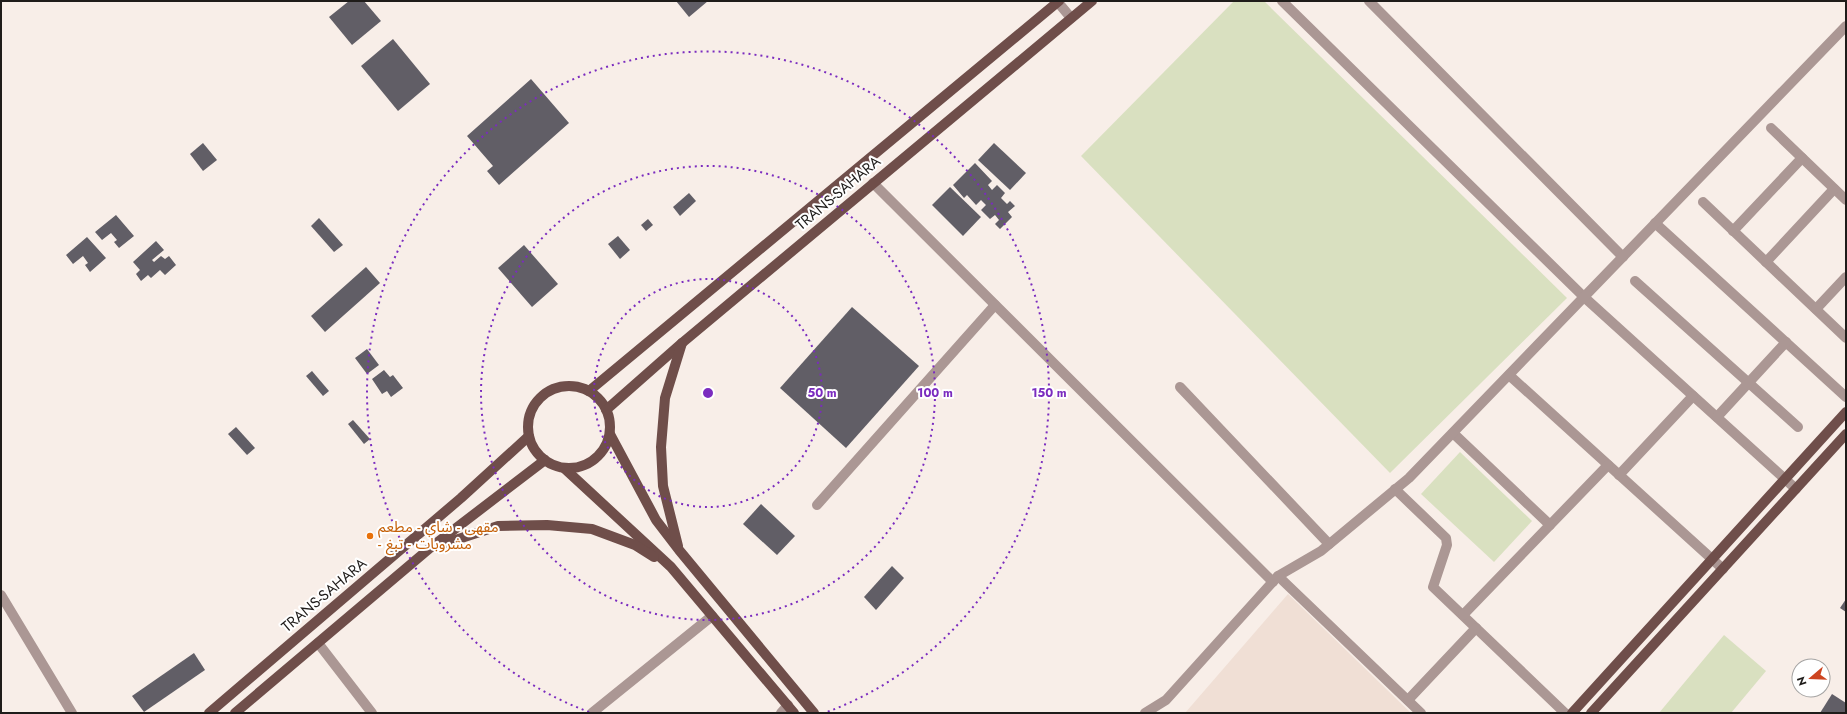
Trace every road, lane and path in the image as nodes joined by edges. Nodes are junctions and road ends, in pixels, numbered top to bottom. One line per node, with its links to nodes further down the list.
1 (1058, 1): 5 (street); 28 (main road, TRANS-SAHARA)
2 (1092, 1): 5 (main road, TRANS-SAHARA)
3 (1282, 1): 19 (street)
4 (1369, 1): 15 (street)
5 (1071, 18): 9 (main road, TRANS-SAHARA)
6 (1846, 26): 13 (street)
7 (1771, 128): 8 (street)
8 (1802, 158): 10 (street); 14 (street)
9 (873, 183): 20 (street); 24 (main road, TRANS-SAHARA)
10 (1834, 189): 11 (street); 16 (street)
11 (1846, 200)
12 (1703, 202): 14 (street)
13 (1655, 223): 15 (street); 23 (street)
14 (1733, 231): 16 (street)
15 (1623, 257): 19 (street)
16 (1766, 262): 21 (street)
17 (1846, 277): 21 (street)
18 (1635, 281): 26 (street)
19 (1584, 297): 25 (street); 29 (street)
20 (995, 305): 46 (street); 54 (street)
21 (1816, 309): 22 (street)
22 (1846, 338)
23 (1786, 342): 26 (street); 30 (street)
24 (682, 343): 31 (main road, TRANS-SAHARA); 50 (main road)
25 (1509, 375): 35 (street); 40 (street)
26 (1749, 382): 33 (street); 34 (street)
27 (1180, 387): 48 (street)
28 (589, 391): 31 (main road); 38 (main road)
29 (1693, 396): 33 (street); 42 (street)
30 (1846, 397)
31 (606, 410): 36 (main road)
32 (1846, 412): 43 (main road)
33 (1717, 417): 43 (street)
34 (1798, 427)
35 (1452, 433): 44 (street); 47 (street)
36 (610, 434): 41 (main road); 50 (main road)
37 (1846, 434): 45 (main road)
38 (529, 436): 39 (main road); 64 (main road, TRANS-SAHARA)
39 (545, 460): 41 (main road); 49 (main road)
40 (1608, 465): 42 (street); 47 (street)
41 (564, 468): 52 (main road)
42 (1619, 475): 51 (street)
43 (1785, 479): 45 (street); 51 (main road)
44 (1395, 489): 48 (street); 56 (street)
45 (1796, 489): 53 (main road)
46 (817, 505)
47 (1550, 525): 56 (street)
48 (1329, 544): 54 (street)
49 (430, 548): 52 (main road); 59 (main road)
50 (679, 550): 68 (main road)
51 (1712, 559): 53 (street); 72 (main road)
52 (671, 567): 57 (main road)
53 (1723, 569): 73 (main road)
54 (1276, 579): 60 (street); 69 (street)
55 (1, 596): 63 (street)
56 (1463, 615): 58 (street)
57 (712, 616): 61 (street); 62 (main road)
58 (1476, 628): 60 (street); 71 (street)
59 (318, 643): 65 (main road); 66 (street)
60 (1408, 700): 70 (street)
61 (606, 709): 67 (street)
62 (788, 710)
63 (72, 713)
64 (209, 713)
65 (235, 713)
66 (372, 713)
67 (592, 713)
68 (814, 713)
69 (1144, 713)
70 (1421, 713)
71 (1564, 713)
72 (1572, 713)
73 (1591, 713)

